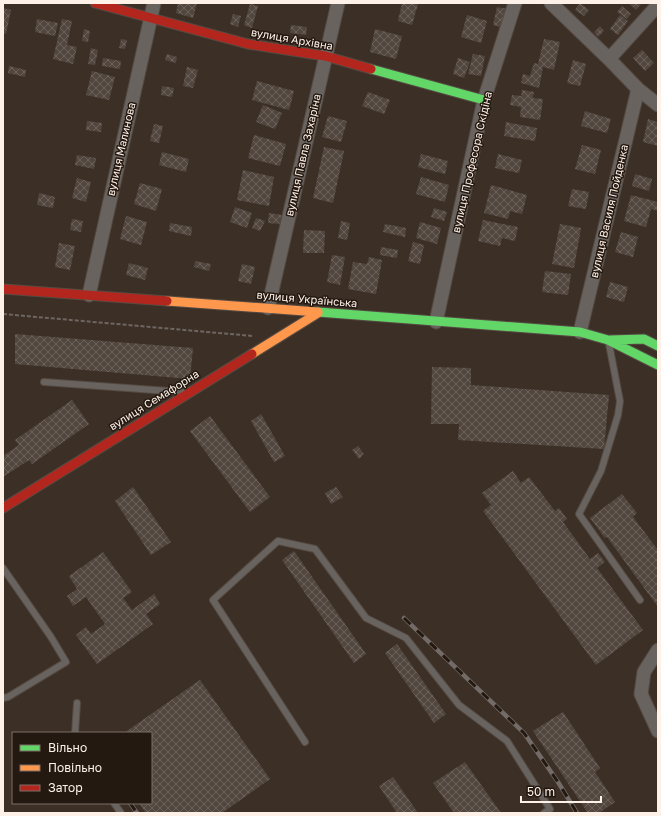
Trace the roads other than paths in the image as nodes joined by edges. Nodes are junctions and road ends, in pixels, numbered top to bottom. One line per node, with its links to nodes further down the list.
1 (95, 3): 8 (street, вулиця Архівна)
2 (154, 3): 8 (street, вулиця Малинова)
3 (338, 3): 9 (street, вулиця Павла Захаріна)
4 (525, 3): 7 (street)
5 (551, 3): 10 (street)
6 (658, 4): 10 (street)
7 (514, 9): 12 (street, вулиця Професора Скідіна)
8 (151, 18): 9 (street, вулиця Архівна); 15 (street, вулиця Малинова)
9 (325, 56): 12 (street, вулиця Архівна); 16 (street, вулиця Павла Захаріна)
10 (609, 59): 11 (street)
11 (638, 89): 13 (street); 19 (street, вулиця Василя Пойденка)
12 (484, 100): 18 (street, вулиця Професора Скідіна)
13 (658, 105)
14 (3, 289): 15 (street, вулиця Українська)
15 (89, 295): 16 (street, вулиця Українська)
16 (268, 308): 17 (street, вулиця Українська)
17 (318, 313): 18 (street, вулиця Українська); 24 (street, вулиця Семафорна)
18 (436, 322): 19 (street, вулиця Українська)
19 (580, 332): 20 (street, вулиця Українська)
20 (608, 340): 21 (street, вулиця Українська); 22 (street, вулиця Українська); 27 (lane)
21 (658, 346)
22 (658, 365)
23 (44, 382): 24 (lane)
24 (189, 392): 25 (street, вулиця Семафорна)
25 (3, 508)
26 (3, 568): 29 (lane)
27 (640, 600)
28 (658, 650): 31 (street)
29 (3, 698)
30 (77, 703): 32 (lane)
31 (658, 730)
32 (75, 732)
33 (305, 742): 36 (lane)
34 (115, 804): 35 (lane)
35 (121, 813)
36 (544, 813)

